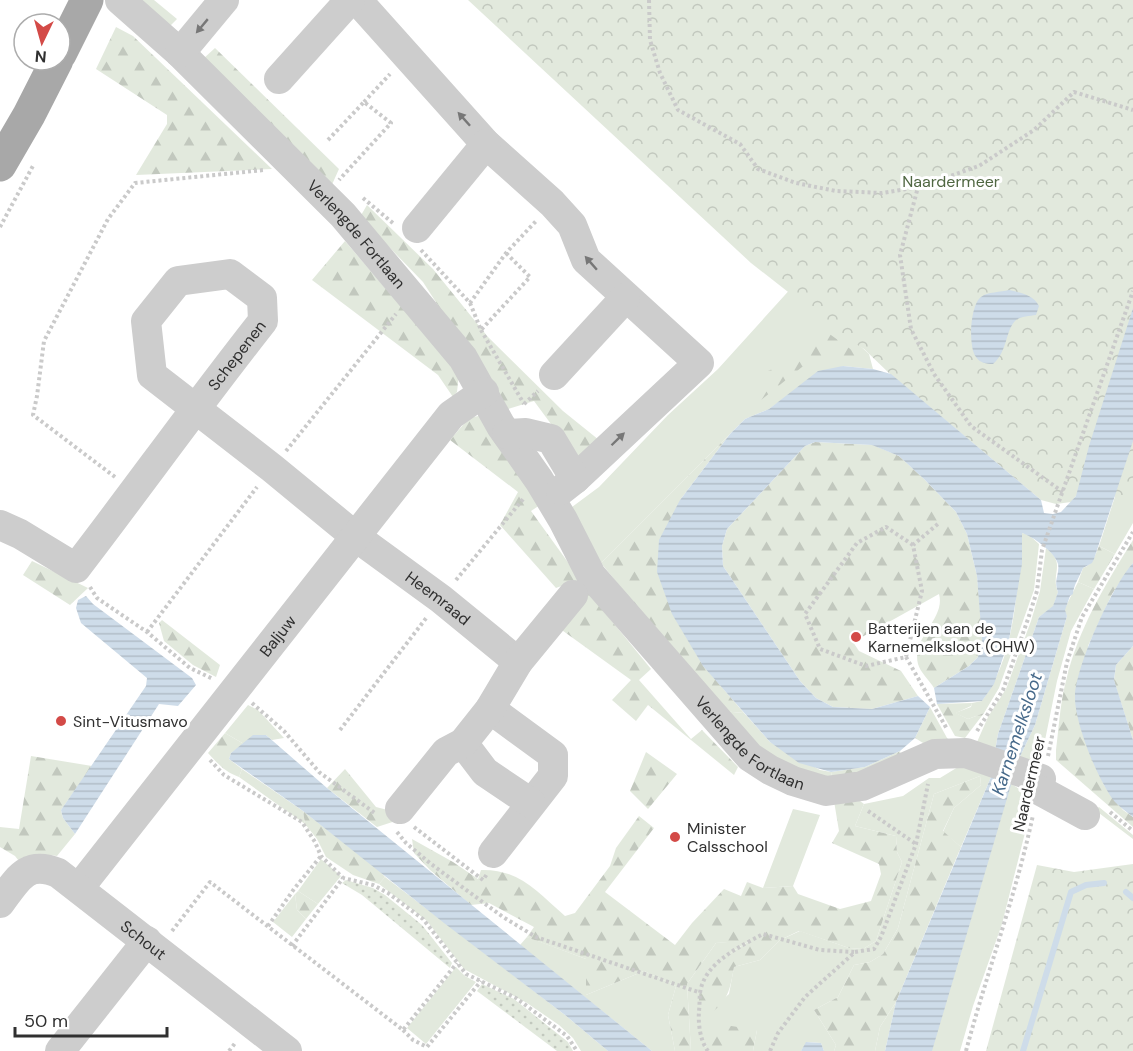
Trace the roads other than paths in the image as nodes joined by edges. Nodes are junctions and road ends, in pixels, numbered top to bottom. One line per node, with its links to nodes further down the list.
1 (87, 0): 6 (main road)
2 (120, 0): 7 (street, Verlengde Fortlaan)
3 (224, 0): 7 (street, one-way to 7)
4 (350, 0): 9 (street)
5 (357, 0): 10 (street, one-way to 5)
6 (72, 30)
7 (180, 53): 15 (street, Verlengde Fortlaan)
8 (51, 72): 11 (main road)
9 (279, 79)
10 (486, 144): 12 (street); 13 (street, one-way to 10)
11 (0, 165)
12 (413, 232)
13 (626, 298): 14 (street); 18 (street, one-way to 13)
14 (554, 375)
15 (484, 392): 17 (street, Verlengde Fortlaan); 21 (street, Baljuw)
16 (195, 407): 16 (street, Schepenen); 20 (street, Schepenen); 21 (street, Schepenen)
17 (504, 430): 18 (street); 19 (street, Verlengde Fortlaan)
18 (575, 479): 19 (street)
19 (549, 499): 27 (street, Verlengde Fortlaan)
20 (0, 525)
21 (356, 537): 23 (street, Heemraad); 30 (street, Baljuw)
22 (573, 595): 23 (street)
23 (518, 662): 24 (street)
24 (490, 709): 25 (street); 26 (street)
25 (463, 743): 26 (street); 28 (street)
26 (531, 803): 29 (street)
27 (1085, 815)
28 (392, 818)
29 (493, 853)
30 (79, 888): 31 (street, Schout); 32 (street, Schout)
31 (0, 903)
32 (152, 946): 33 (street); 34 (street, Schout)
33 (60, 1051)
34 (287, 1051)

